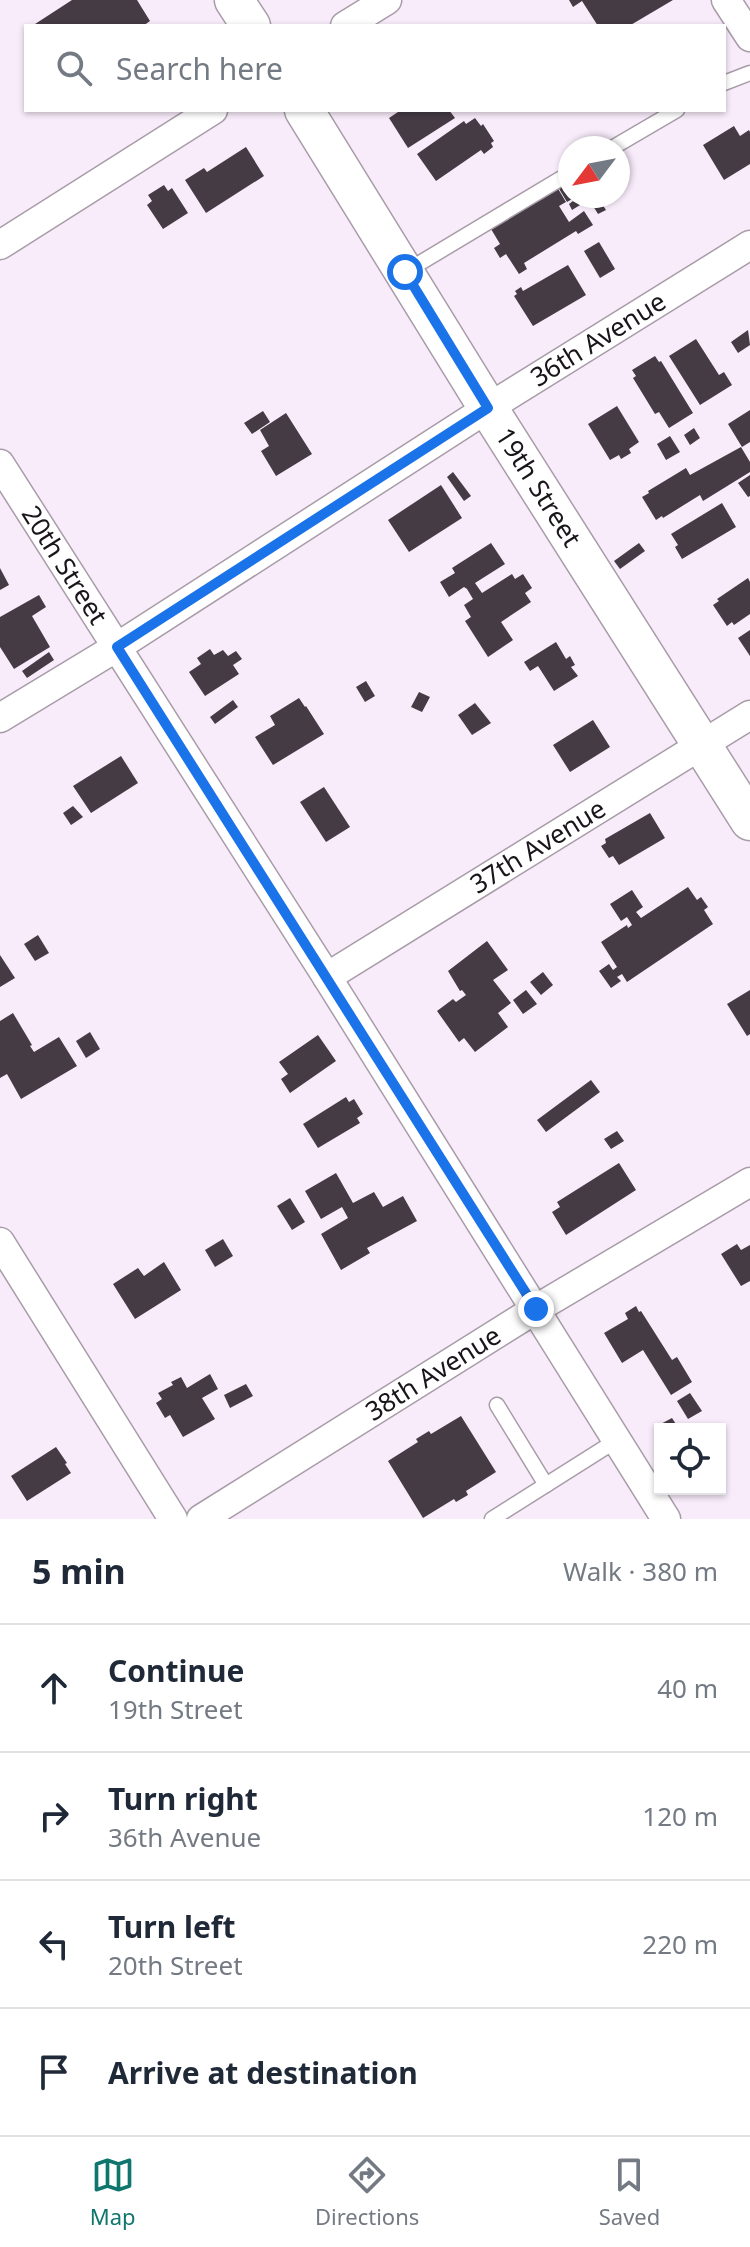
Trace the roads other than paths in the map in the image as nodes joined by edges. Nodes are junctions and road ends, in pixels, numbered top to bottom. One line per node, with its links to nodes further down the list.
1 (234, 0): 4 (street)
2 (387, 0): 5 (street)
3 (726, 0): 6 (street)
4 (250, 24)
5 (348, 24)
6 (750, 37)
7 (750, 73): 8 (lane)
8 (726, 82)
9 (210, 112): 14 (street)
10 (305, 112): 16 (street, 19th Street)
11 (674, 112): 12 (lane)
12 (630, 137)
13 (558, 180): 16 (lane)
14 (0, 245)
15 (750, 245): 17 (street, 36th Avenue)
16 (405, 272): 17 (street, 19th Street)
17 (488, 408): 19 (street, 36th Avenue); 22 (street, 19th Street)
18 (0, 464): 19 (street, 20th Street)
19 (117, 647): 21 (street, 36th Avenue); 24 (street, 20th Street)
20 (750, 715): 22 (street, 37th Avenue)
21 (0, 718)
22 (702, 745): 23 (street, 19th Street); 24 (street, 37th Avenue)
23 (750, 821)
24 (327, 977): 27 (street, 20th Street)
25 (750, 1182): 27 (street, 38th Avenue)
26 (0, 1242): 31 (street)
27 (536, 1309): 29 (street, 20th Street); 32 (street, 38th Avenue)
28 (497, 1405): 30 (lane)
29 (617, 1440): 30 (lane); 34 (street, 20th Street)
30 (546, 1485): 33 (lane)
31 (173, 1519)
32 (201, 1519)
33 (492, 1519)
34 (666, 1519)

